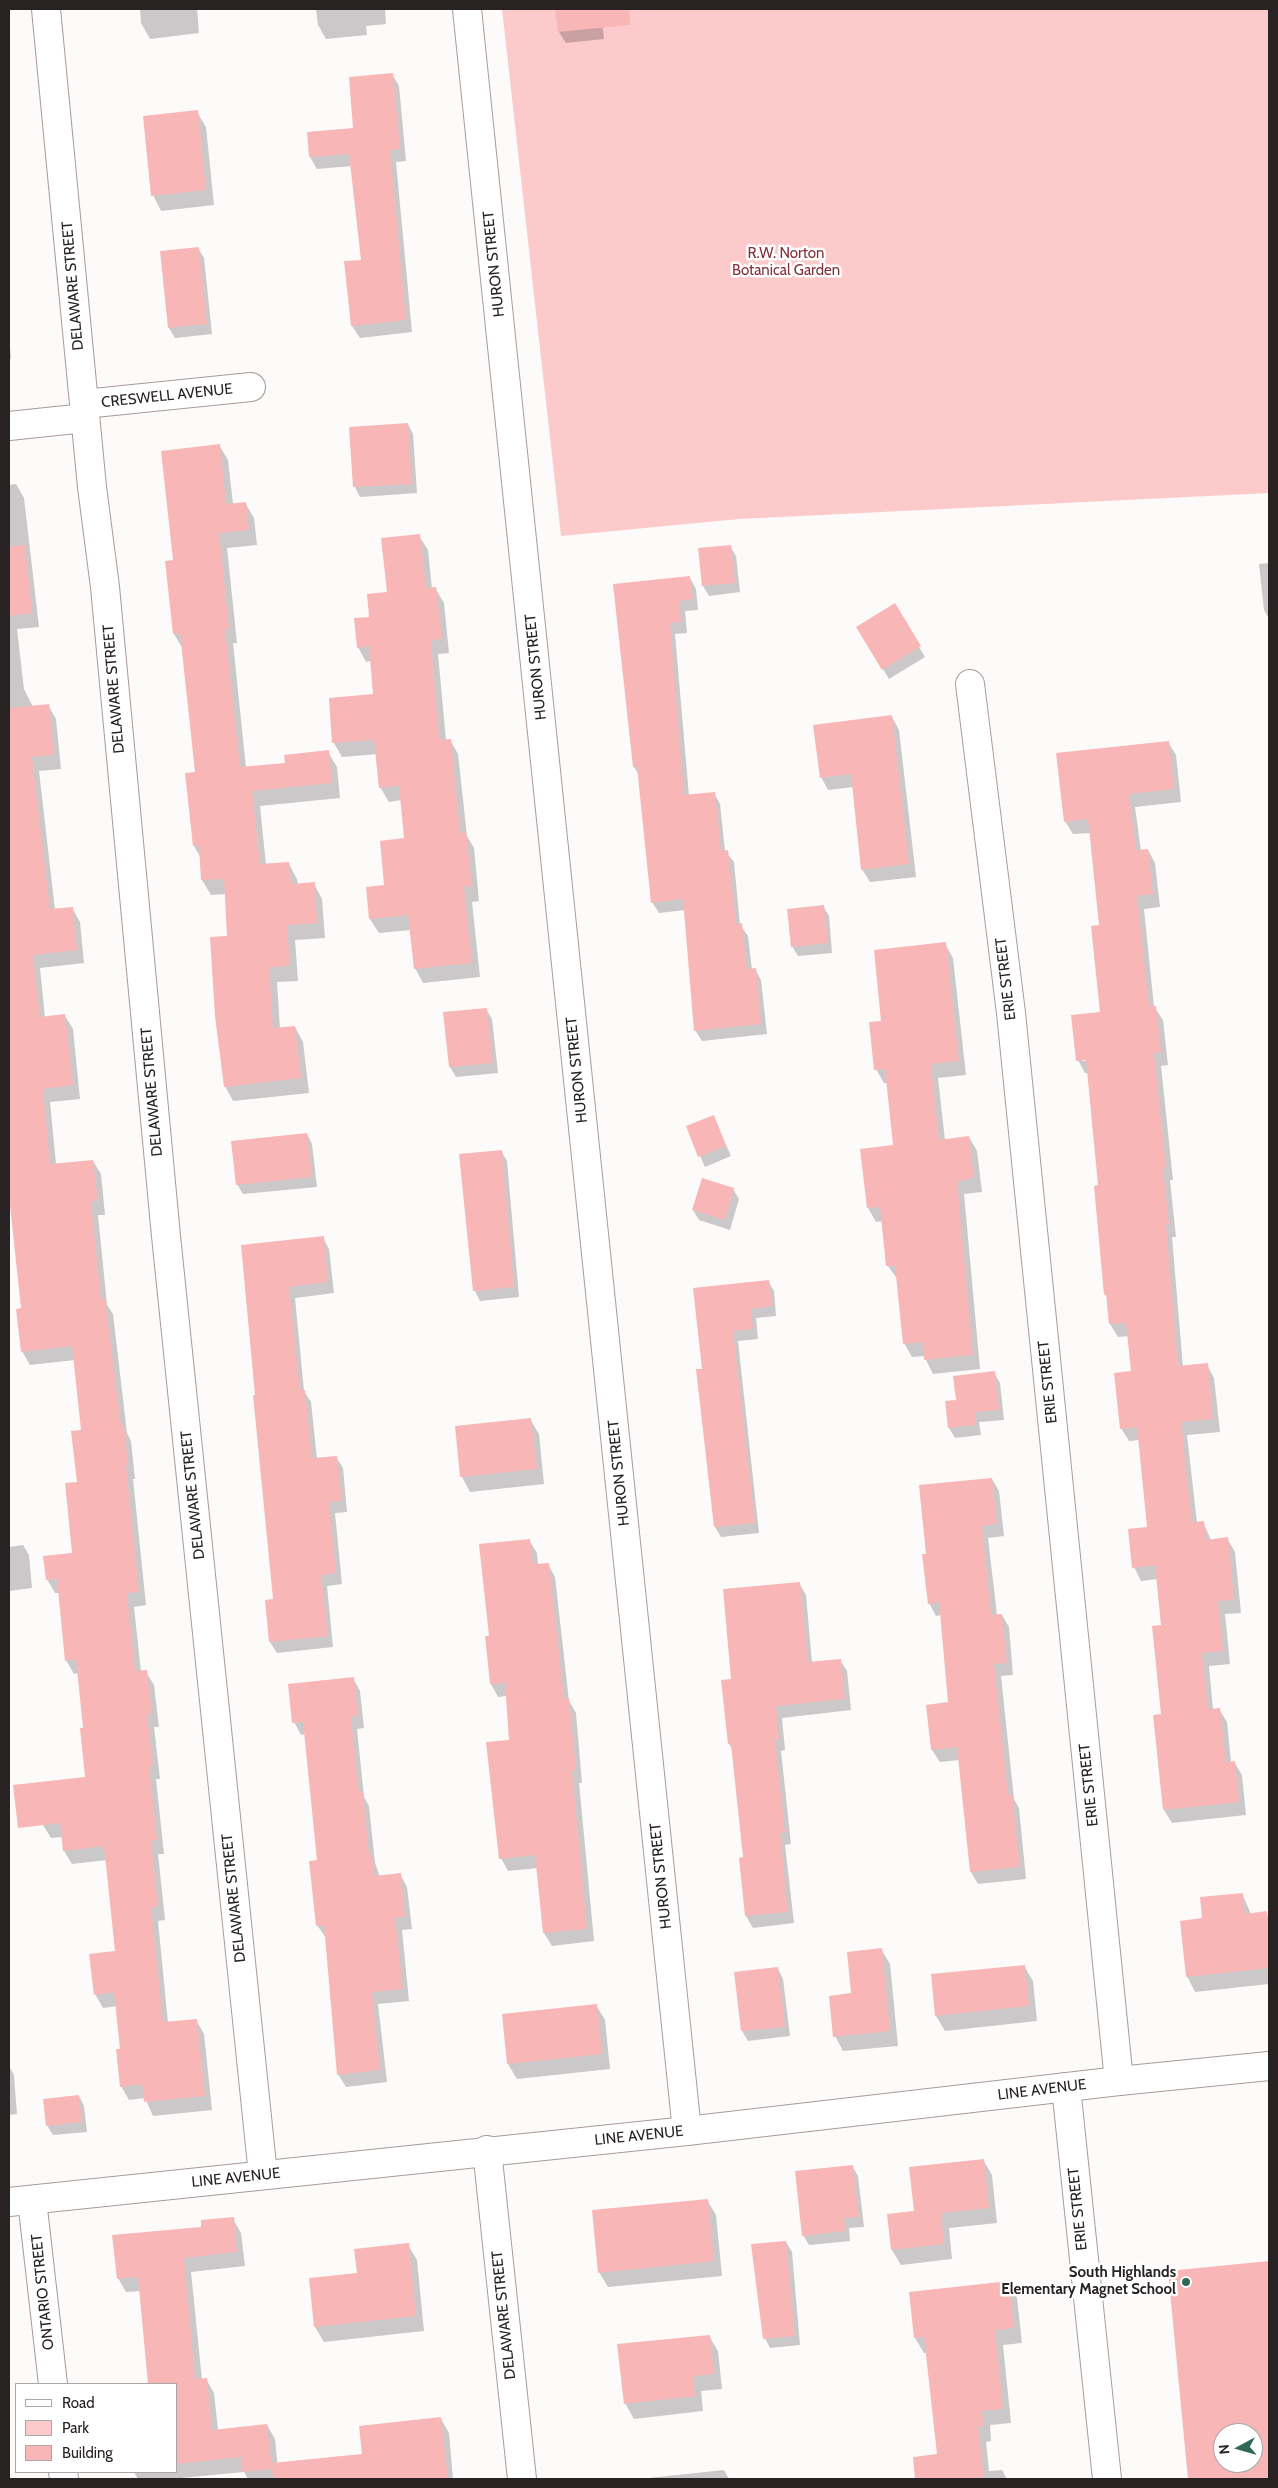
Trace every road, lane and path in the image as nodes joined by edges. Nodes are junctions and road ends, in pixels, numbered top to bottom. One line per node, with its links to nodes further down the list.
1 (46, 9): 4 (street, DELAWARE STREET)
2 (467, 9): 10 (street, HURON STREET)
3 (251, 387): 4 (street, CRESWELL AVENUE)
4 (85, 411): 5 (street, CRESWELL AVENUE); 12 (street, DELAWARE STREET)
5 (9, 426)
6 (970, 684): 8 (street, ERIE STREET)
7 (1269, 2066): 8 (street, LINE AVENUE)
8 (1119, 2081): 9 (street, LINE AVENUE)
9 (1066, 2087): 10 (street, LINE AVENUE); 16 (street, ERIE STREET)
10 (687, 2131): 11 (street, LINE AVENUE)
11 (487, 2150): 12 (street, LINE AVENUE); 15 (street, DELAWARE STREET)
12 (263, 2175): 13 (street, LINE AVENUE)
13 (21, 2201): 14 (street, ONTARIO STREET)
14 (53, 2383)
15 (522, 2479)
16 (1107, 2479)

